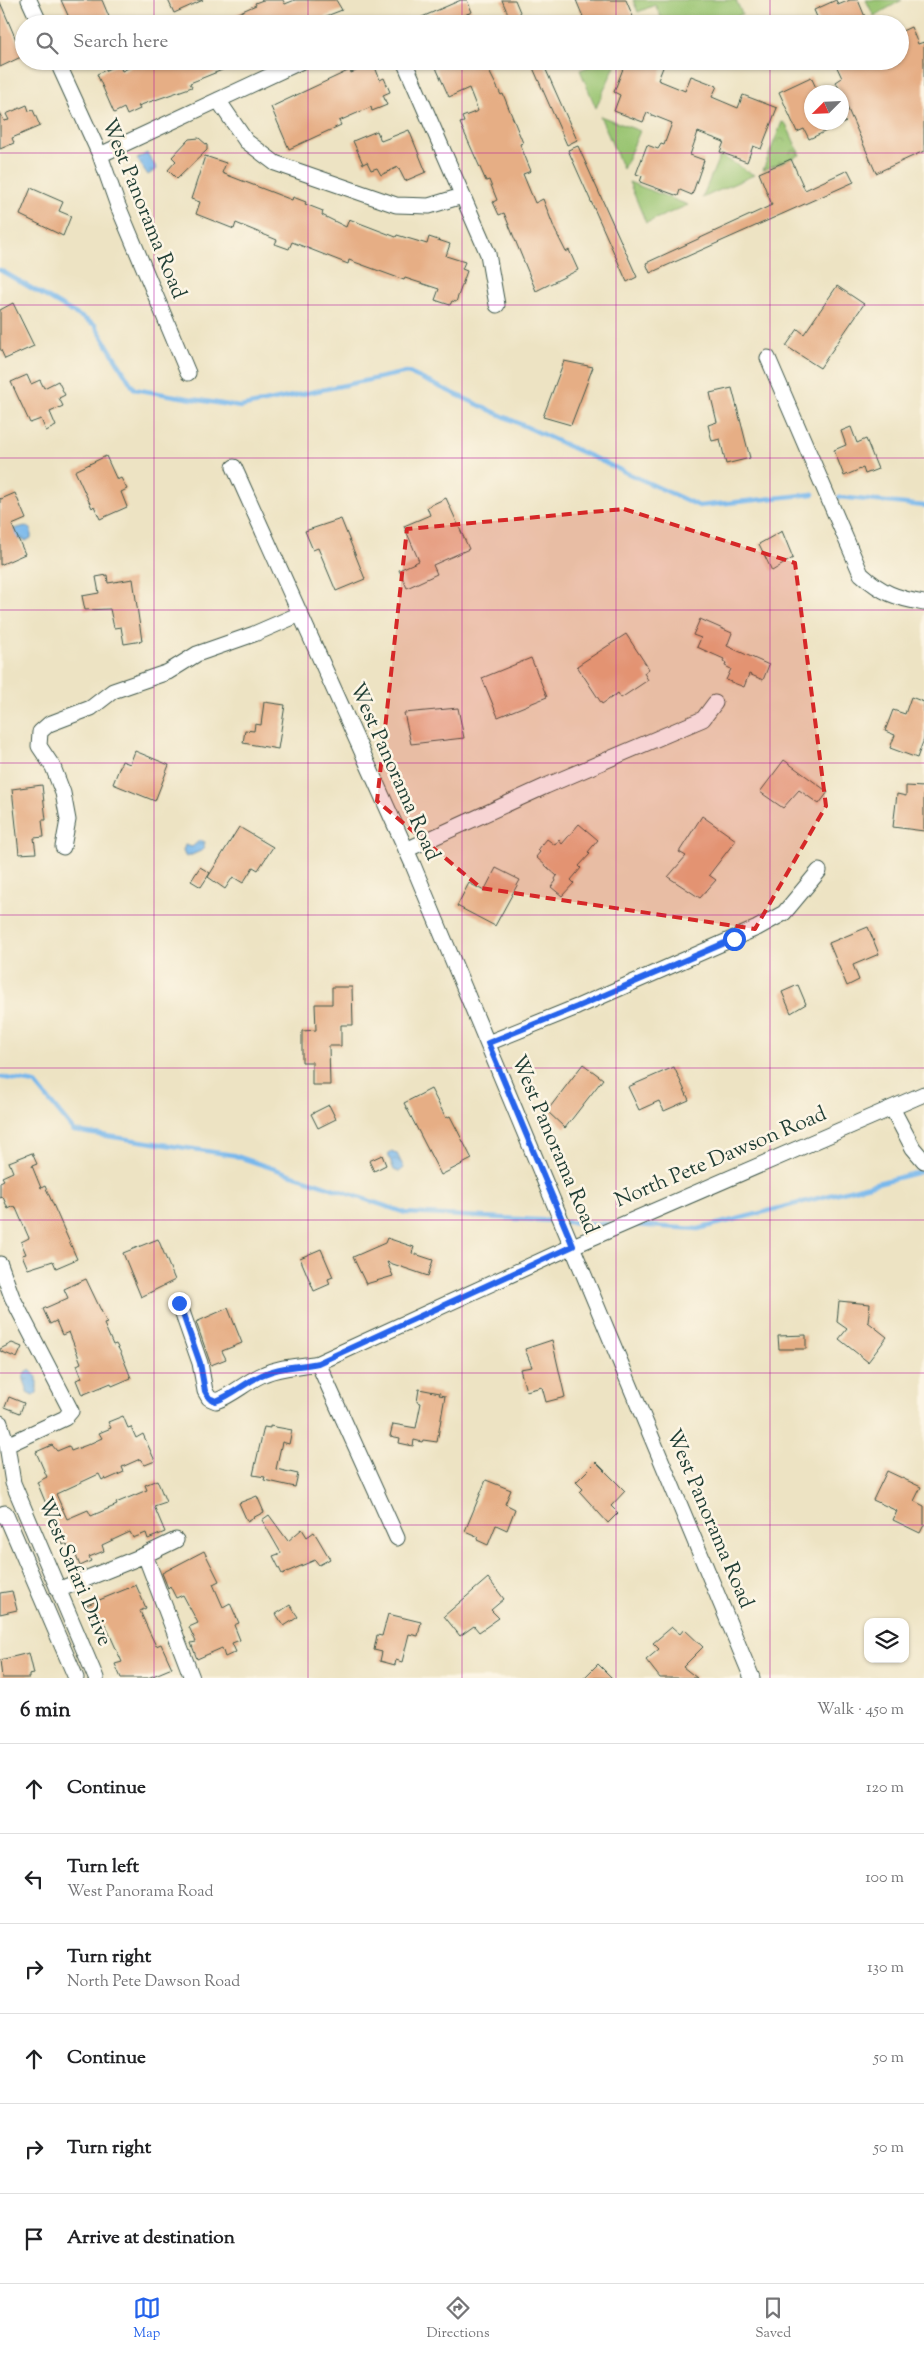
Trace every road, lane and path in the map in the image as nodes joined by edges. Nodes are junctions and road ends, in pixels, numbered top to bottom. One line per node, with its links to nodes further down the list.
1 (29, 0): 2 (street)
2 (36, 15)
3 (61, 70): 7 (street, West Panorama Road)
4 (283, 70): 6 (street)
5 (408, 70): 8 (street)
6 (218, 100): 7 (street); 8 (street)
7 (100, 155): 11 (street, West Panorama Road)
8 (462, 196): 9 (street)
9 (498, 305)
10 (768, 358): 13 (street)
11 (188, 373)
12 (234, 467): 14 (street, West Panorama Road)
13 (924, 603)
14 (300, 614): 16 (street); 17 (street, West Panorama Road)
15 (715, 703): 17 (street)
16 (63, 847)
17 (406, 850): 19 (street, West Panorama Road)
18 (818, 872): 19 (street)
19 (488, 1043): 23 (street, West Panorama Road)
20 (924, 1094): 21 (street, North Pete Dawson Road)
21 (892, 1108): 22 (street); 23 (street, North Pete Dawson Road)
22 (924, 1162)
23 (573, 1246): 26 (street, North Pete Dawson Road); 38 (street, West Panorama Road)
24 (0, 1264): 28 (street)
25 (179, 1303): 26 (street, North Pete Dawson Road)
26 (318, 1363): 31 (street)
27 (0, 1423): 28 (street, West Safari Drive)
28 (7, 1445): 29 (street, West Safari Drive)
29 (7, 1486): 34 (street, West Safari Drive)
30 (2, 1514): 35 (street)
31 (397, 1538)
32 (176, 1540): 33 (street)
33 (145, 1556): 34 (street); 37 (street)
34 (58, 1590): 36 (street, West Safari Drive)
35 (76, 1678)
36 (96, 1678)
37 (192, 1678)
38 (752, 1678)

